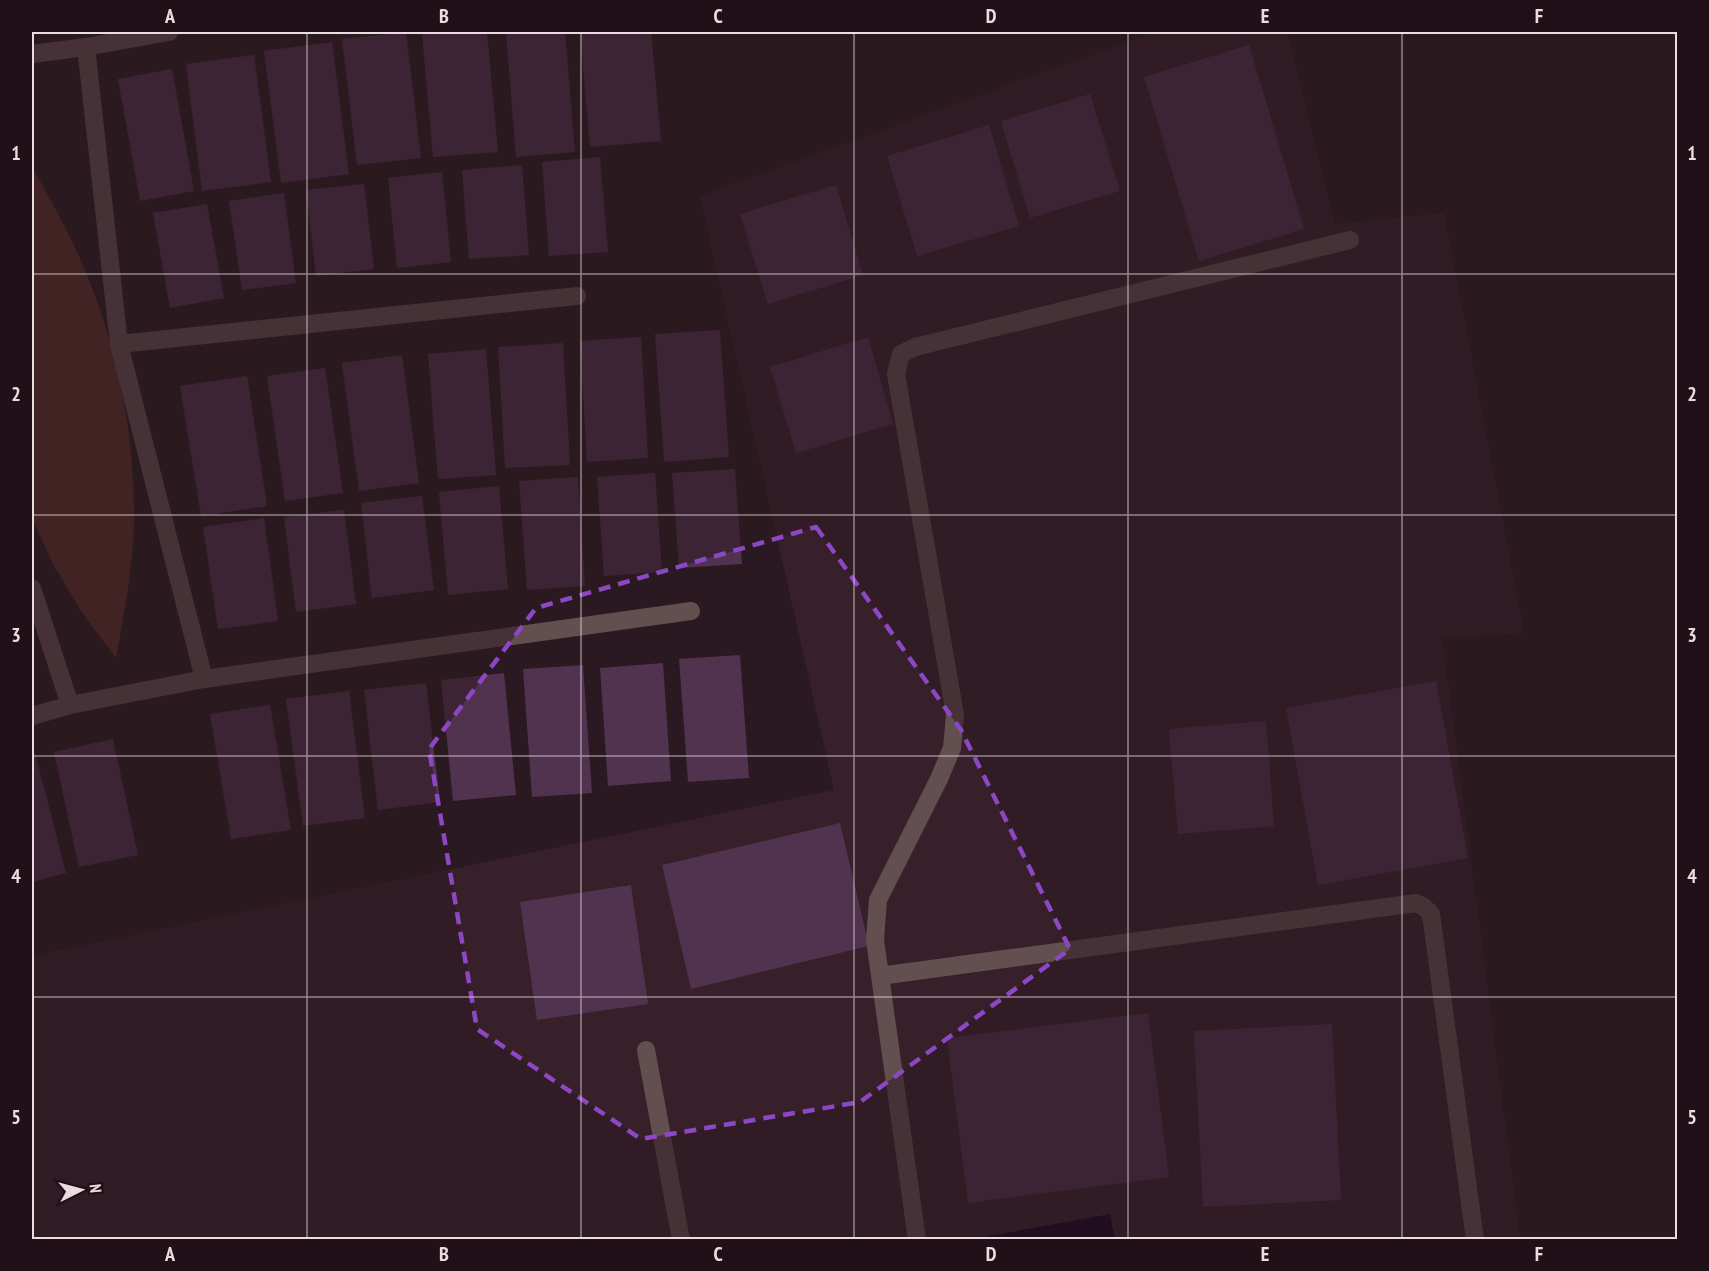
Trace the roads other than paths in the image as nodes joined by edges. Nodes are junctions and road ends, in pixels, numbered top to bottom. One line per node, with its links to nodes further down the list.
1 (169, 32): 2 (lane)
2 (86, 47): 3 (lane); 6 (lane)
3 (32, 54)
4 (1350, 240): 12 (lane)
5 (577, 296): 6 (lane)
6 (119, 344): 9 (lane)
7 (32, 588): 10 (lane)
8 (691, 611): 9 (lane)
9 (204, 679): 10 (lane)
10 (70, 705): 11 (lane)
11 (32, 716)
12 (880, 976): 15 (lane); 16 (lane)
13 (646, 1050): 14 (lane)
14 (681, 1239)
15 (917, 1239)
16 (1475, 1239)

